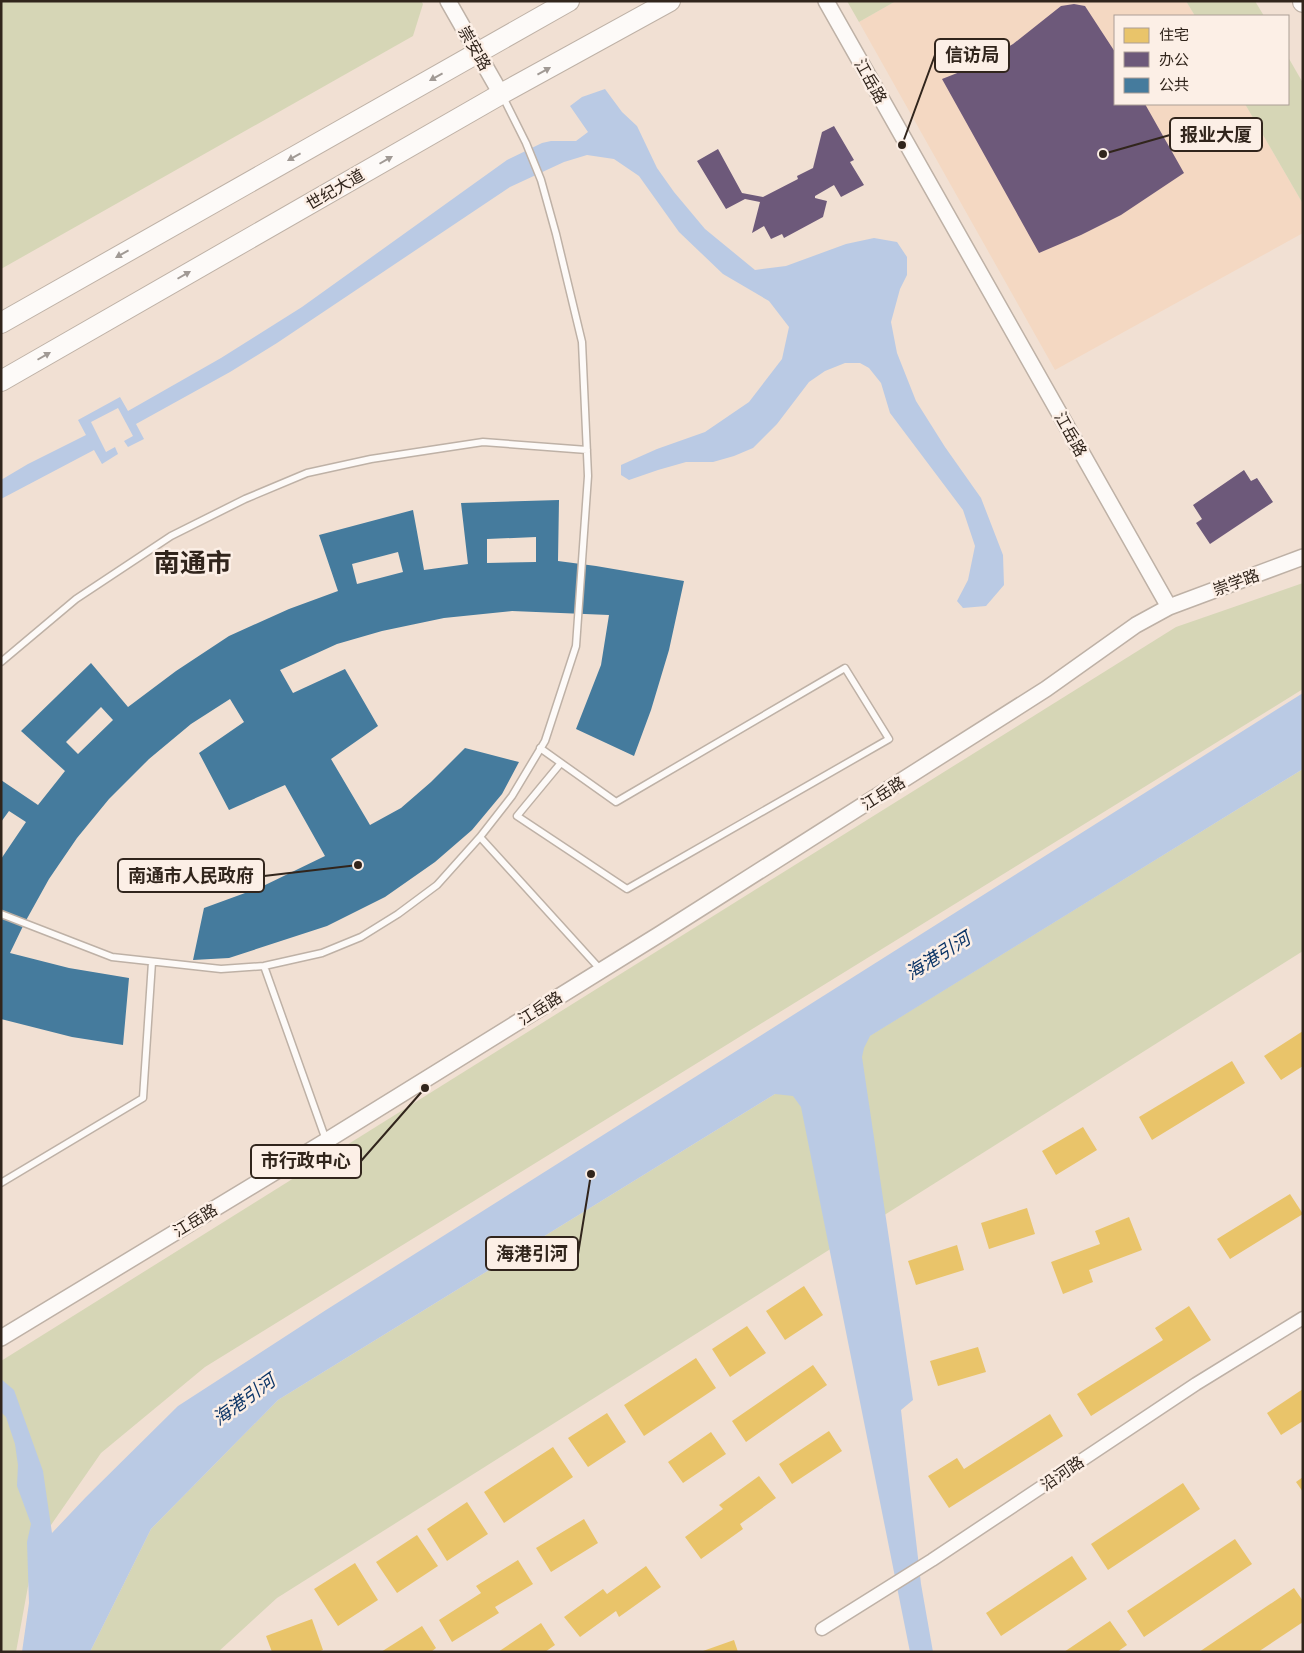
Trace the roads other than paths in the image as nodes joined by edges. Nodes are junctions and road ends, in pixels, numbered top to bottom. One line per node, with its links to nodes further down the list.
1 (448, 1): 5 (street, 崇安路)
2 (569, 1): 5 (main road)
3 (670, 1): 6 (main road, 世纪大道, one-way to 3)
4 (826, 1): 11 (street, 江岳路)
5 (478, 53): 6 (street, 崇安路); 7 (main road, one-way to 7)
6 (501, 94): 8 (main road, 世纪大道, one-way to 6); 9 (lane)
7 (1, 322)
8 (1, 381)
9 (587, 450): 12 (lane); 13 (lane)
10 (1303, 557): 11 (street, 崇学路)
11 (1169, 607): 19 (street, 江岳路)
12 (1, 662)
13 (540, 748): 14 (lane); 15 (lane)
14 (560, 764): 14 (lane)
15 (480, 837): 18 (lane); 19 (lane)
16 (1, 914): 17 (lane)
17 (152, 962): 18 (lane); 21 (lane)
18 (264, 966): 20 (lane)
19 (601, 970): 20 (street, 江岳路)
20 (326, 1141): 23 (street, 江岳路)
21 (1, 1183)
22 (1303, 1318): 24 (street, 沿河路)
23 (1, 1338)
24 (822, 1629)

